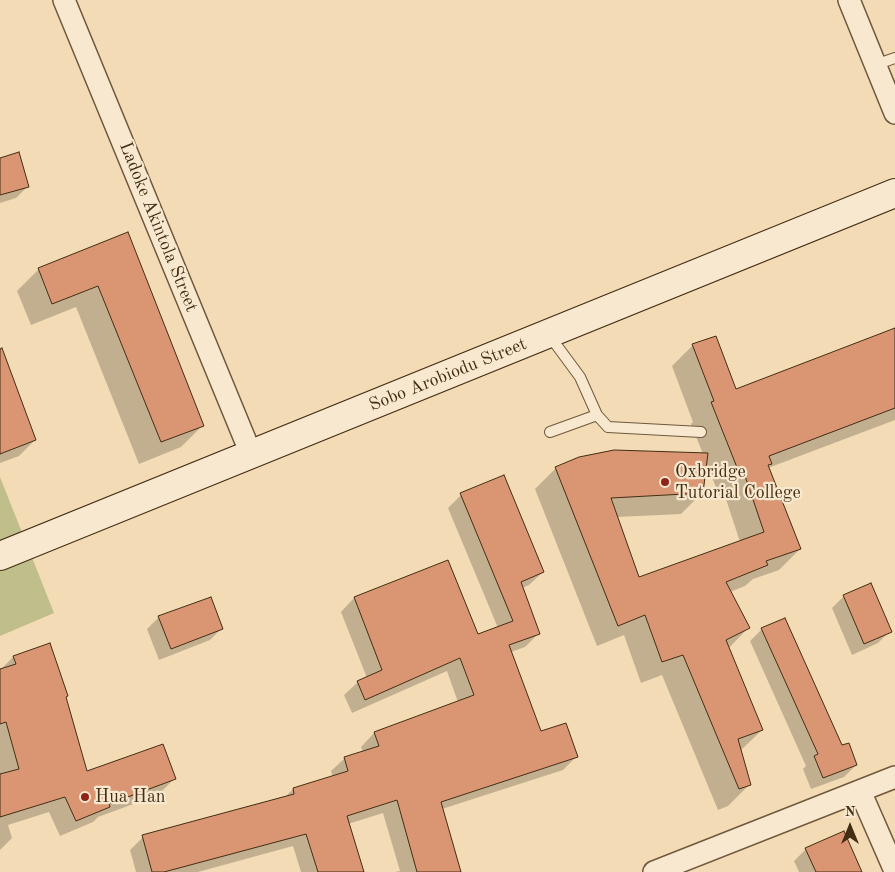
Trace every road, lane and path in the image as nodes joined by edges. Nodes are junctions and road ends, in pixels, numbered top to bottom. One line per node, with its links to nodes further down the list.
1 (64, 0): 10 (street, Ladoke Akintola Street)
2 (849, 0): 3 (street)
3 (885, 62): 4 (street)
4 (895, 113)
5 (895, 193): 6 (street, Sobo Arobiodu Street)
6 (549, 334): 7 (lane); 10 (street, Sobo Arobiodu Street)
7 (597, 415): 8 (lane); 9 (lane)
8 (550, 432)
9 (701, 432)
10 (251, 454): 11 (street, Sobo Arobiodu Street)
11 (0, 556)
12 (895, 777): 13 (street)
13 (860, 791): 14 (street); 15 (street)
14 (895, 871)
15 (654, 872)

